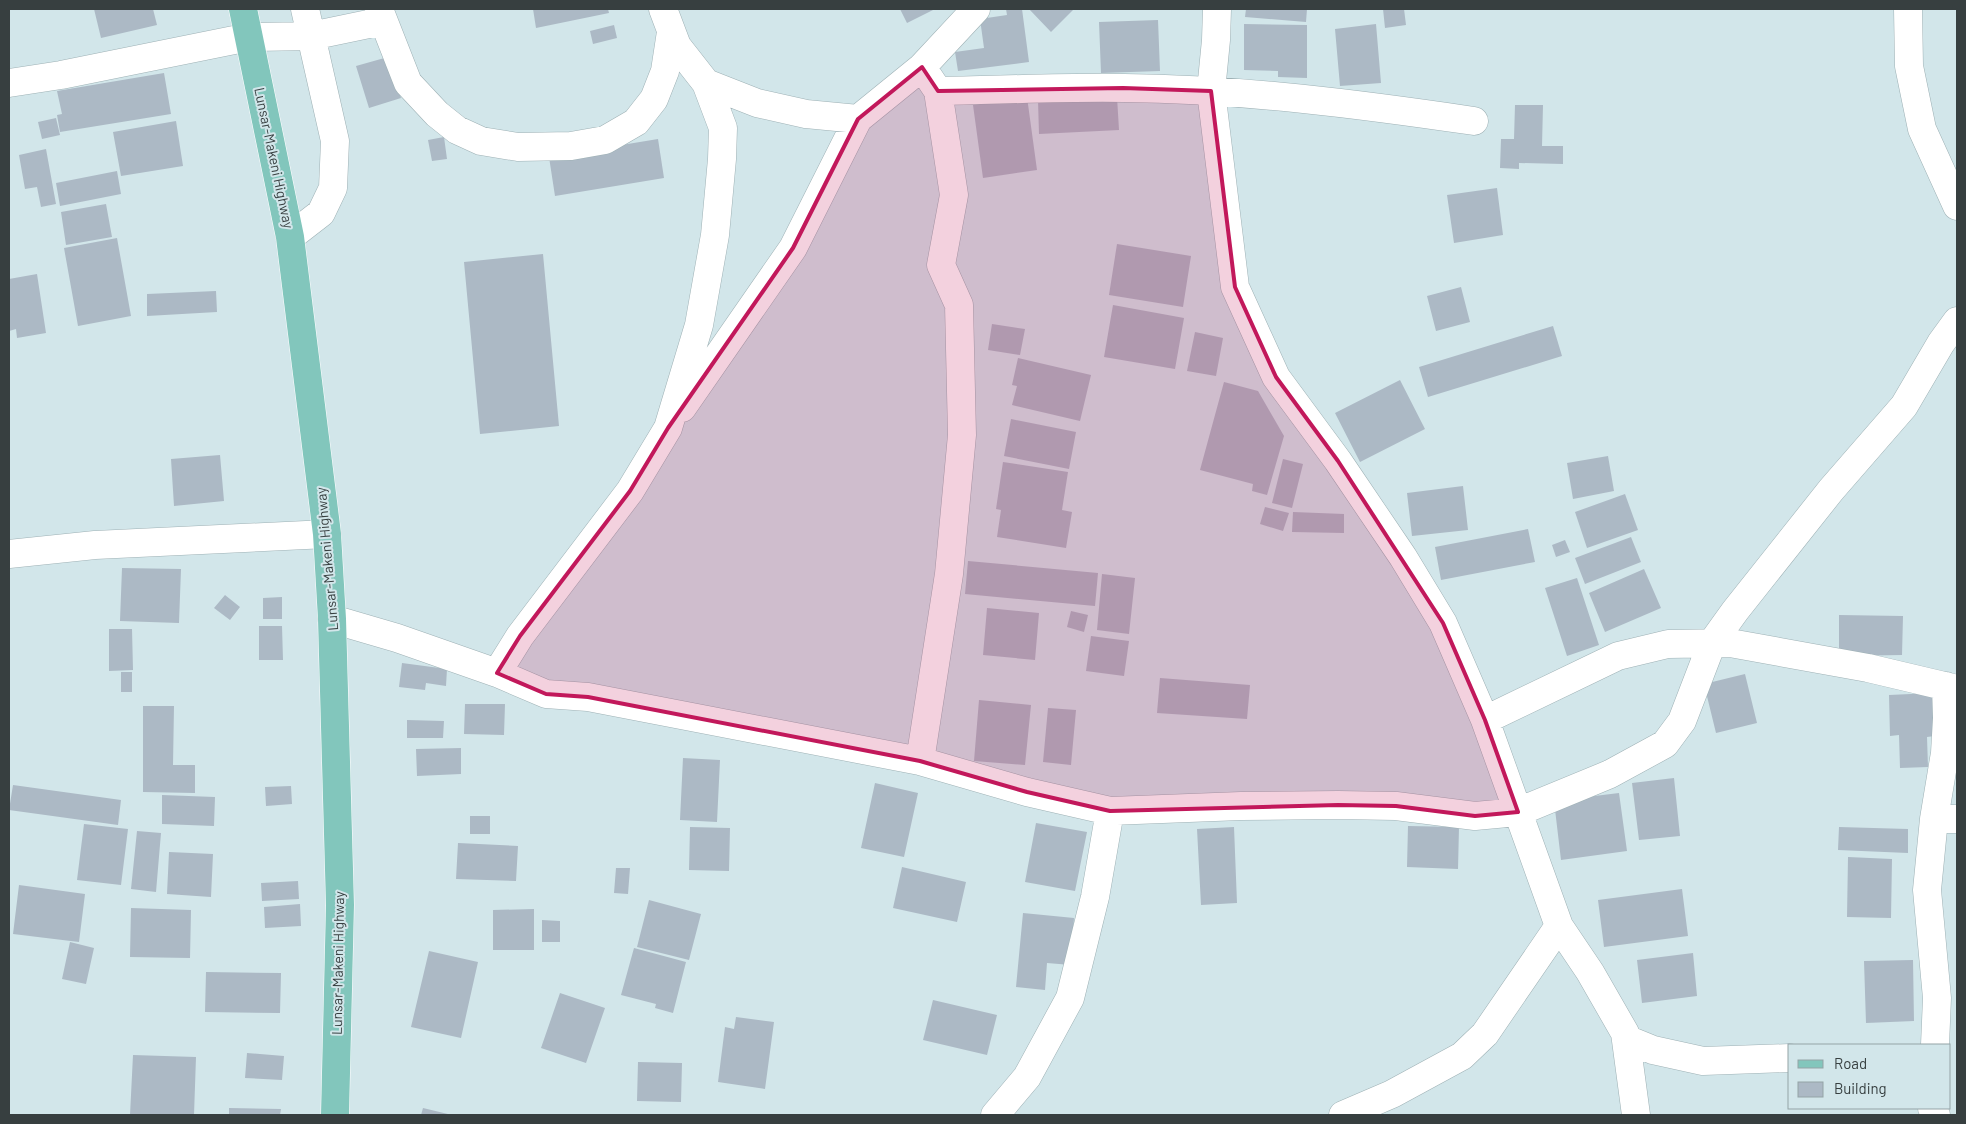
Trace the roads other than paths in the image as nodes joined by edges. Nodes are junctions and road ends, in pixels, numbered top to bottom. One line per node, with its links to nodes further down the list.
1 (243, 9): 9 (main road, Lunsar-Makeni Highway)
2 (305, 9): 8 (street)
3 (976, 9): 10 (street)
4 (1217, 9): 14 (street)
5 (1908, 9): 17 (street)
6 (381, 15): 7 (street); 8 (street)
7 (667, 20): 12 (street)
8 (311, 36): 9 (street); 18 (street)
9 (249, 37): 11 (street); 18 (main road, Lunsar-Makeni Highway)
10 (922, 67): 13 (street); 15 (street)
11 (9, 83)
12 (706, 83): 15 (street); 20 (street)
13 (938, 91): 14 (street); 28 (street)
14 (1211, 91): 16 (street); 27 (street)
15 (858, 120): 20 (street)
16 (1474, 121)
17 (1957, 206)
18 (290, 237): 21 (main road, Lunsar-Makeni Highway)
19 (1957, 321): 24 (street)
20 (668, 428): 25 (street)
21 (327, 534): 22 (street); 23 (main road, Lunsar-Makeni Highway)
22 (9, 554)
23 (332, 619): 25 (street); 36 (main road, Lunsar-Makeni Highway)
24 (1712, 643): 26 (street); 27 (street); 30 (street)
25 (497, 673): 28 (street)
26 (1951, 687): 31 (street)
27 (1485, 720): 30 (street)
28 (920, 761): 29 (street)
29 (1110, 811): 30 (street); 37 (street)
30 (1518, 812): 32 (street)
31 (1946, 819): 34 (street)
32 (1559, 926): 33 (street); 38 (street)
33 (1626, 1038): 35 (street); 39 (street)
34 (1935, 1044)
35 (1788, 1058)
36 (335, 1115)
37 (995, 1115)
38 (1343, 1115)
39 (1636, 1115)

